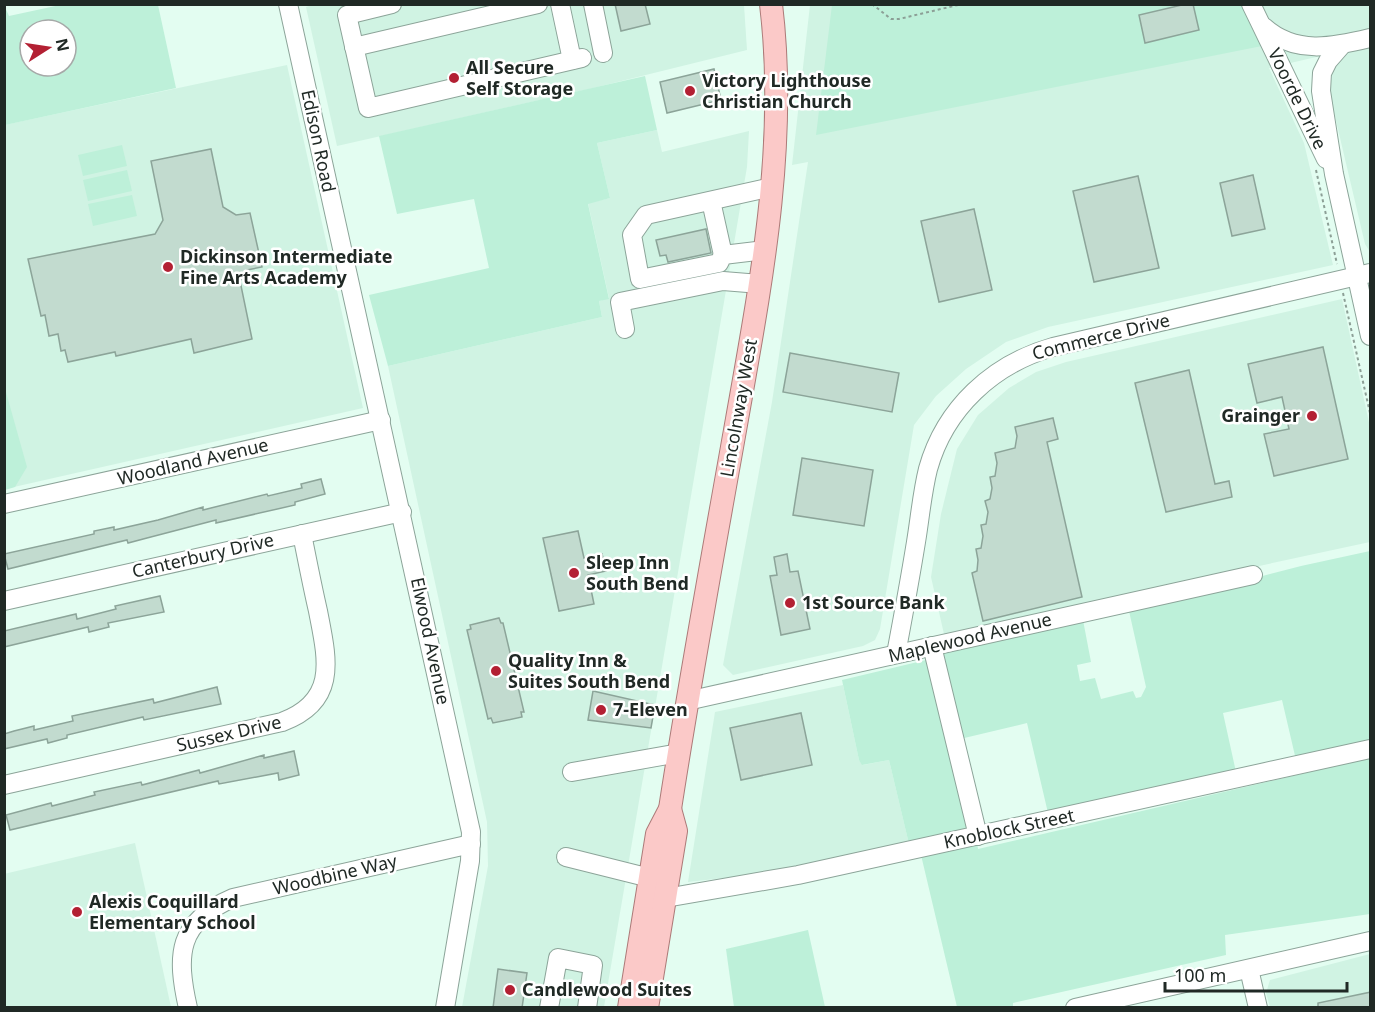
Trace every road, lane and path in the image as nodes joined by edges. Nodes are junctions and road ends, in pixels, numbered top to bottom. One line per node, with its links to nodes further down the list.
1 (288, 4): 21 (street, Edison Road)
2 (392, 4): 13 (street)
3 (538, 4): 13 (street)
4 (560, 4): 13 (street)
5 (593, 4): 14 (street)
6 (771, 4): 16 (main road, Lincolnway West)
7 (872, 4): 8 (path)
8 (962, 4)
9 (1251, 4): 10 (street, Voorde Drive)
10 (1261, 24): 12 (street); 15 (street, Voorde Drive)
11 (1371, 38): 12 (street)
12 (1342, 45): 15 (street, Voorde Drive)
13 (354, 47)
14 (603, 53)
15 (1334, 174): 20 (street, Voorde Drive)
16 (772, 188): 17 (street); 18 (main road, Lincolnway West)
17 (711, 201): 19 (street); 19 (street)
18 (765, 250): 19 (street); 22 (main road, Lincolnway West)
19 (723, 255)
20 (1364, 275): 25 (street, Voorde Drive); 34 (street, Commerce Drive)
21 (348, 277): 27 (street, Elwood Avenue)
22 (760, 284): 24 (street); 35 (main road, Lincolnway West)
23 (1344, 296): 26 (path)
24 (625, 329)
25 (1371, 336)
26 (1371, 413)
27 (381, 420): 28 (street, Woodland Avenue); 29 (street, Elwood Avenue)
28 (4, 504)
29 (402, 512): 30 (street, Canterbury Drive); 42 (street, Elwood Avenue)
30 (302, 534): 32 (street, Canterbury Drive); 39 (street, Sussex Drive)
31 (1253, 575): 33 (street, Maplewood Avenue)
32 (4, 601)
33 (932, 646): 34 (street, Maplewood Avenue); 41 (street)
34 (896, 654): 35 (street, Maplewood Avenue)
35 (687, 701): 37 (main road, Lincolnway West)
36 (1371, 749): 41 (street, Knoblock Street)
37 (679, 753): 38 (street); 40 (main road, Lincolnway West)
38 (572, 772)
39 (4, 784)
40 (670, 809): 44 (main road, Lincolnway West); 45 (main road, Lincolnway West)
41 (978, 836): 45 (street, Knoblock Street)
42 (471, 844): 48 (street, Woodbine Way); 49 (street, Elwood Avenue)
43 (566, 857): 44 (street)
44 (650, 878): 45 (main road, Lincolnway West)
45 (656, 900): 52 (main road, Lincolnway West); 53 (main road, Lincolnway West)
46 (1371, 940): 47 (street)
47 (1249, 969): 54 (street); 55 (street)
48 (188, 1008)
49 (445, 1008)
50 (549, 1008): 51 (street)
51 (586, 1008)
52 (629, 1008)
53 (647, 1008)
54 (1075, 1008)
55 (1258, 1008)

